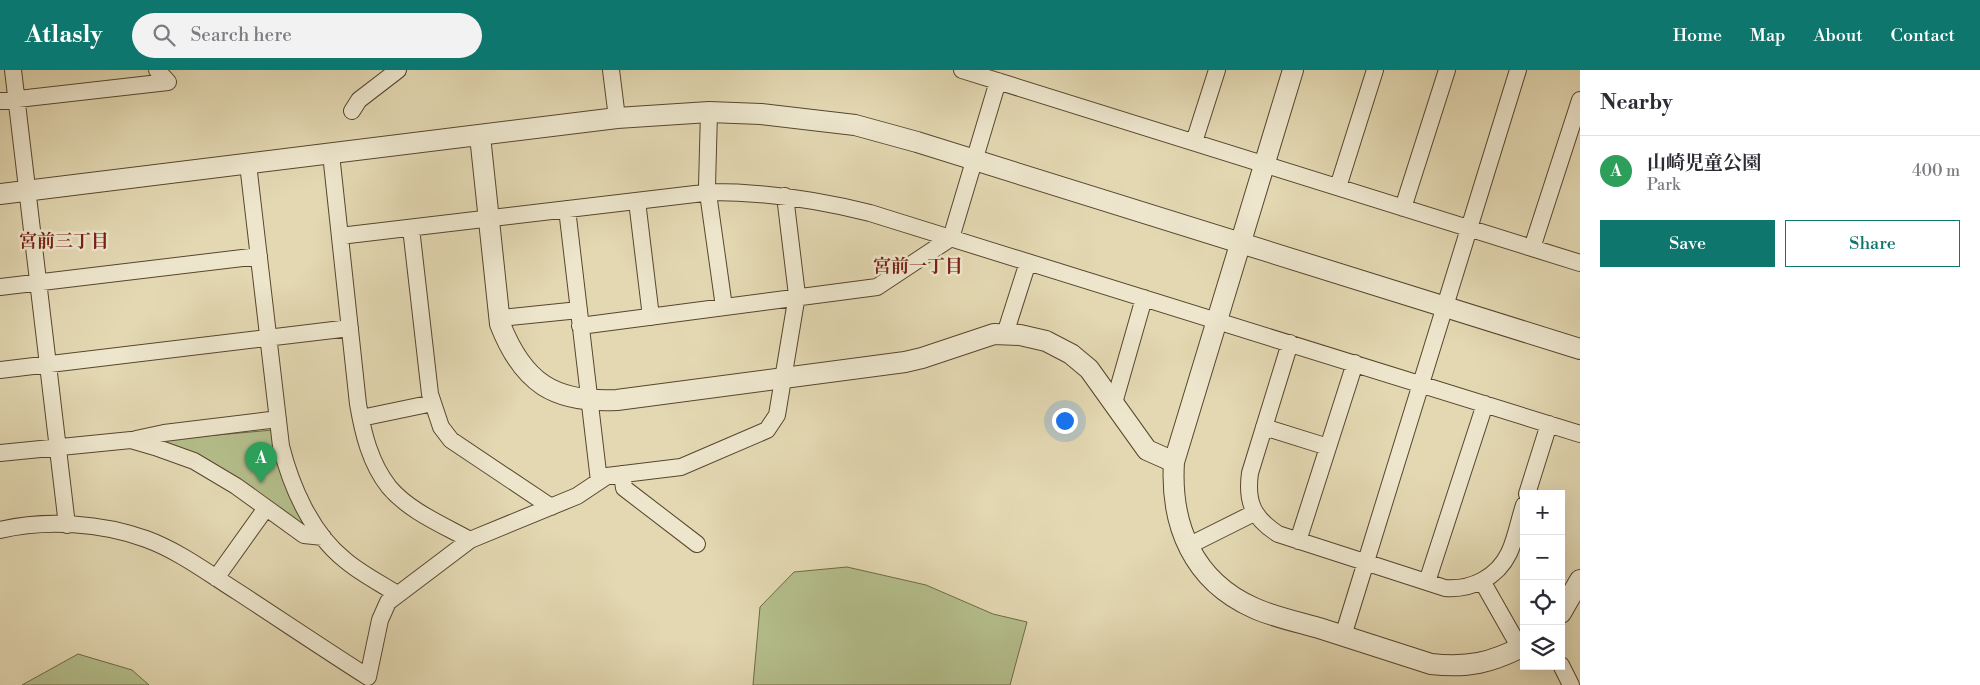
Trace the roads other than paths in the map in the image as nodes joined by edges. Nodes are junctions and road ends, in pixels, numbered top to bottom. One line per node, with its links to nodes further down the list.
1 (13, 70): 12 (street)
2 (157, 70): 12 (street)
3 (398, 70): 15 (street)
4 (611, 70): 17 (street)
5 (962, 70): 11 (street)
6 (1216, 70): 19 (street)
7 (1293, 70): 23 (street)
8 (1375, 70): 24 (street)
9 (1447, 70): 30 (street)
10 (1518, 70): 34 (street)
11 (998, 81): 19 (street); 21 (street)
12 (17, 99): 14 (street); 25 (street)
13 (1580, 100): 38 (street)
14 (0, 101)
15 (352, 111)
16 (709, 112): 17 (street); 21 (street); 26 (street)
17 (617, 118): 18 (street)
18 (480, 136): 20 (street); 32 (street)
19 (1194, 142): 23 (street)
20 (331, 154): 22 (street); 35 (street)
21 (975, 160): 36 (street); 37 (street)
22 (248, 164): 25 (street); 39 (street)
23 (1264, 164): 24 (street); 37 (street)
24 (1338, 187): 30 (street)
25 (28, 191): 27 (street); 42 (street)
26 (708, 193): 28 (street); 29 (street); 46 (street)
27 (0, 194)
28 (785, 196): 36 (street); 44 (street)
29 (637, 201): 31 (street); 48 (street)
30 (1403, 208): 34 (street)
31 (567, 210): 32 (street); 50 (street)
32 (489, 219): 33 (street); 49 (street)
33 (410, 228): 35 (street); 63 (street)
34 (1469, 228): 38 (street); 47 (street)
35 (340, 236): 52 (street)
36 (951, 238): 40 (street); 44 (street)
37 (1240, 244): 47 (street); 51 (street)
38 (1532, 248): 41 (street)
39 (259, 256): 42 (street); 54 (street)
40 (1028, 262): 45 (street); 53 (street)
41 (1580, 263)
42 (39, 282): 43 (street); 58 (street)
43 (0, 287)
44 (796, 298): 46 (street); 60 (street)
45 (1144, 298): 51 (street); 64 (street)
46 (724, 307): 48 (street)
47 (1445, 307): 56 (street); 61 (street)
48 (651, 317): 50 (street)
49 (500, 318): 50 (street); 62 (street)
50 (580, 318): 62 (street)
51 (1216, 320): 55 (street); 75 (street)
52 (350, 328): 54 (street); 66 (street)
53 (1005, 334): 60 (street); 64 (street)
54 (268, 337): 58 (street); 67 (street)
55 (1290, 343): 57 (street); 69 (street)
56 (1580, 349)
57 (1354, 363): 61 (street); 72 (street)
58 (48, 364): 59 (street); 73 (street)
59 (0, 370)
60 (783, 378): 62 (street); 76 (street)
61 (1421, 384): 65 (street); 90 (street)
62 (589, 400): 77 (street)
63 (432, 403): 66 (street); 79 (street)
64 (1114, 403): 75 (street)
65 (1485, 404): 68 (street); 93 (street)
66 (361, 418): 86 (street)
67 (278, 419): 71 (street); 85 (street)
68 (1549, 424): 70 (street); 78 (street)
69 (1264, 427): 72 (street); 81 (street)
70 (1580, 434)
71 (131, 440): 73 (street); 80 (street)
72 (1328, 447): 87 (street)
73 (58, 448): 74 (street); 83 (street)
74 (0, 453)
75 (1174, 462): 89 (street)
76 (622, 474): 77 (street); 88 (street)
77 (599, 481): 79 (street)
78 (1528, 490)
79 (551, 507): 86 (street)
80 (266, 508): 85 (street); 91 (street)
81 (1254, 513): 87 (street); 89 (street)
82 (1520, 518): 94 (street)
83 (67, 525): 84 (street); 91 (street)
84 (0, 530)
85 (323, 537): 95 (street)
86 (470, 540): 95 (street)
87 (1298, 541): 90 (street)
88 (697, 544)
89 (1188, 546): 97 (street)
90 (1366, 562): 93 (street); 97 (street)
91 (216, 578): 95 (street)
92 (1580, 580): 96 (street)
93 (1427, 582): 94 (street)
94 (1482, 582): 98 (street)
95 (397, 594)
96 (1565, 606)
97 (1343, 636): 99 (street)
98 (1520, 645)
99 (1520, 649)
100 (1564, 670): 101 (street)
101 (1571, 685)

